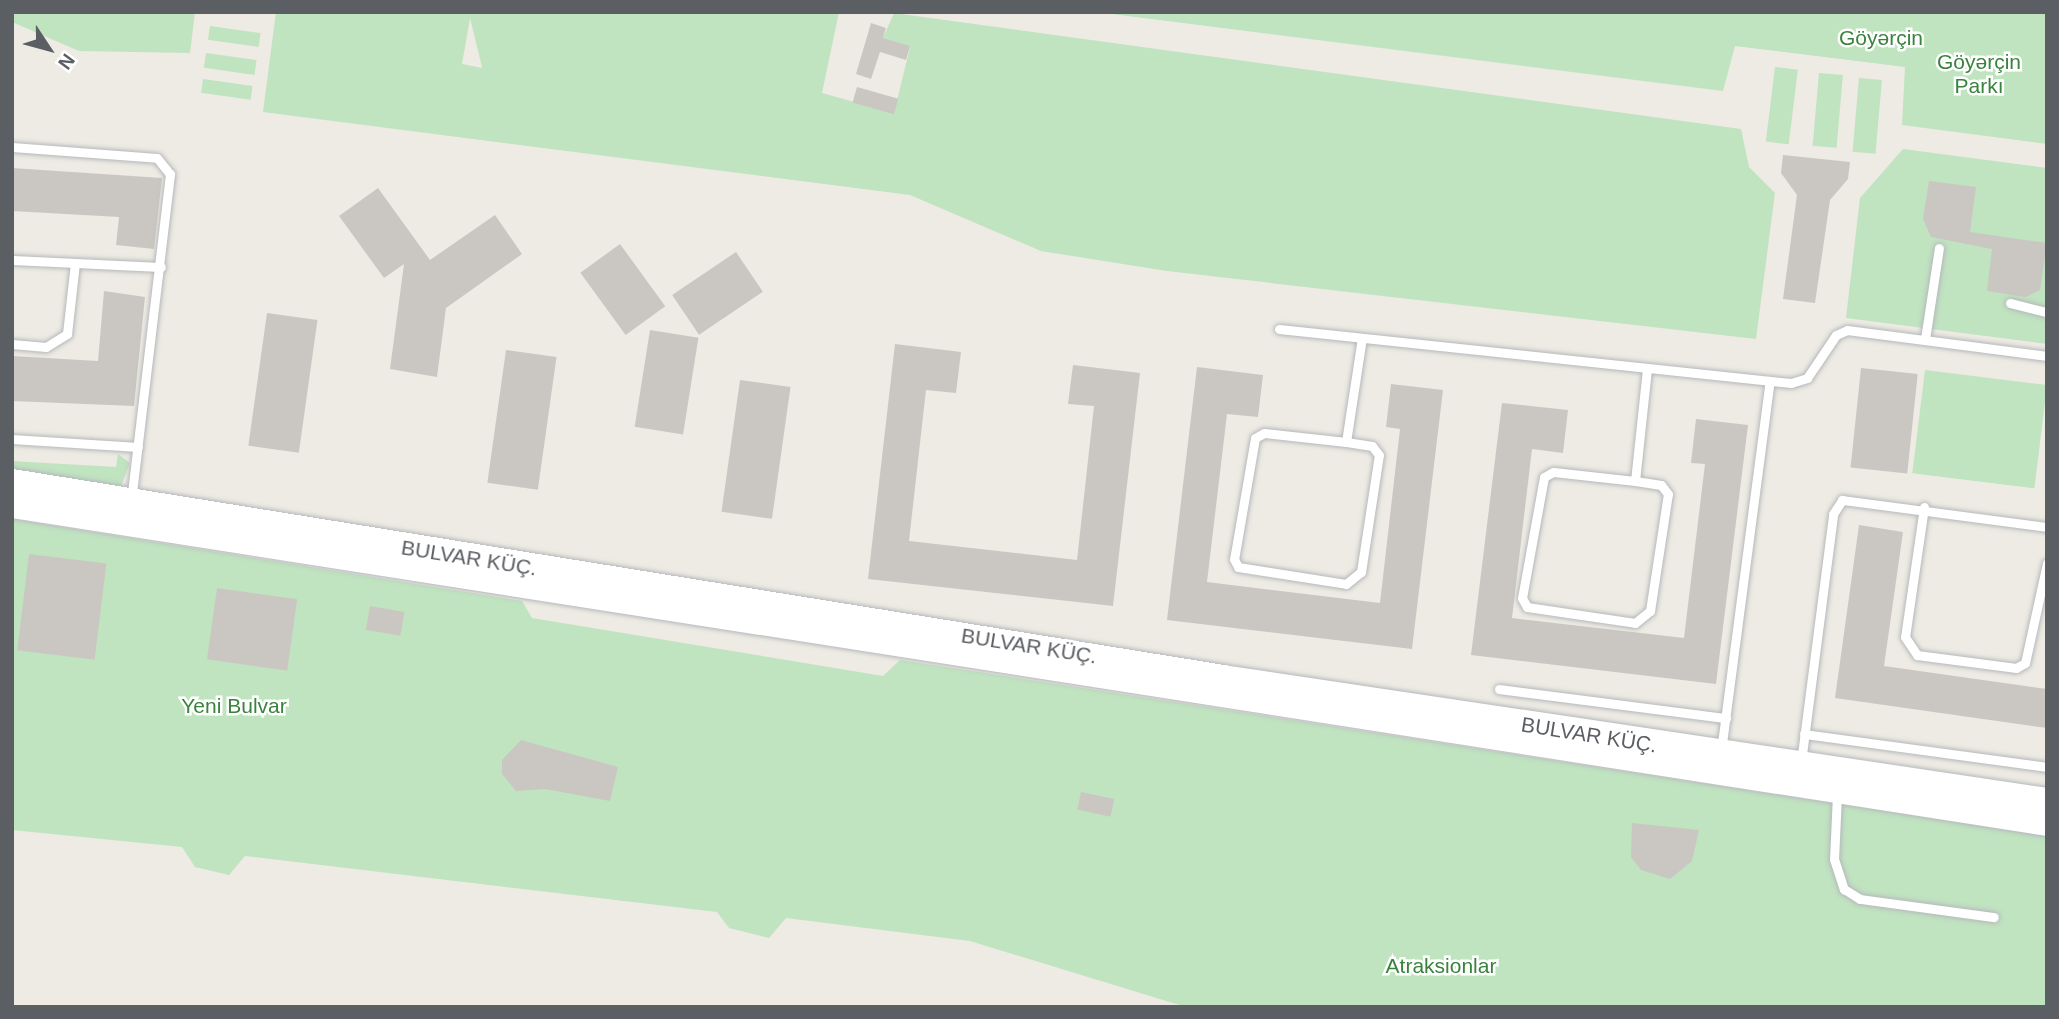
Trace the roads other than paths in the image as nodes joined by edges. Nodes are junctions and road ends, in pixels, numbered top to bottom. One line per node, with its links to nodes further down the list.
1 (12, 147): 5 (lane)
2 (1939, 248): 10 (lane)
3 (12, 260): 4 (lane)
4 (75, 263): 5 (lane); 11 (lane)
5 (161, 267): 17 (lane)
6 (2010, 303): 7 (lane)
7 (2047, 312)
8 (1279, 330): 9 (lane)
9 (1362, 338): 13 (lane); 16 (lane)
10 (1925, 339): 12 (lane); 14 (lane)
11 (12, 344)
12 (2047, 356)
13 (1647, 369): 14 (lane); 18 (lane)
14 (1770, 381): 28 (lane)
15 (12, 439): 17 (lane)
16 (1346, 442): 16 (lane)
17 (138, 447): 20 (lane)
18 (1635, 481): 18 (lane)
19 (12, 482): 20 (street, BULVAR KÜÇ.)
20 (131, 502): 25 (street, BULVAR KÜÇ.)
21 (12, 505): 25 (street, BULVAR KÜÇ.)
22 (1924, 507): 23 (lane); 24 (lane); 29 (lane)
23 (2047, 527)
24 (2047, 563)
25 (551, 582): 26 (street, BULVAR KÜÇ.)
26 (926, 640): 30 (street, BULVAR KÜÇ.); 33 (street, BULVAR KÜÇ.)
27 (1499, 689): 28 (lane)
28 (1726, 718): 30 (lane)
29 (1804, 734): 31 (lane); 32 (lane)
30 (1721, 756): 31 (street, BULVAR KÜÇ.)
31 (1800, 767): 34 (street, BULVAR KÜÇ.)
32 (2047, 767)
33 (1837, 794): 35 (street, BULVAR KÜÇ.); 36 (lane)
34 (2047, 801)
35 (2047, 823)
36 (1994, 917)

